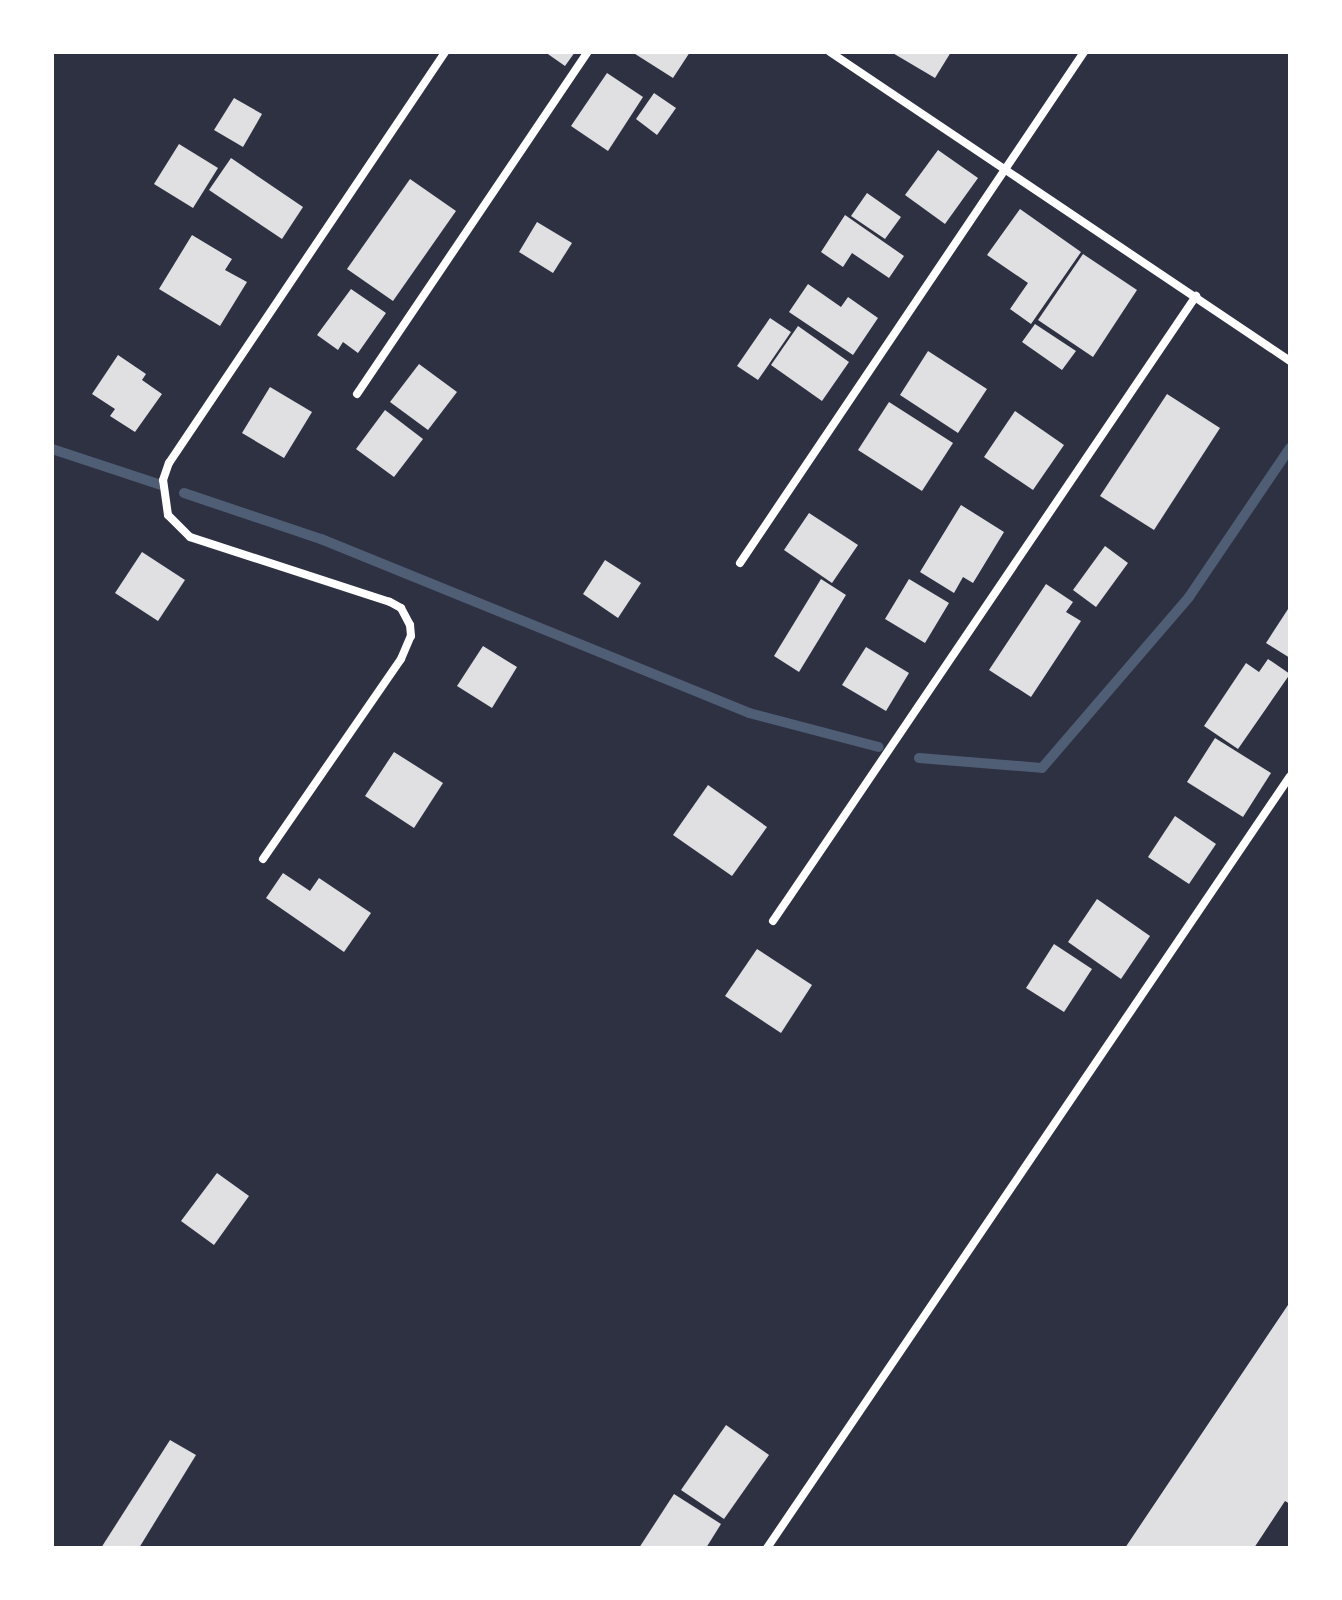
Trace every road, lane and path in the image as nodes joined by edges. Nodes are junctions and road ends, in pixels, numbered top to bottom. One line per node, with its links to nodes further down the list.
1 (445, 52): 11 (street)
2 (588, 52): 8 (street)
3 (830, 52): 5 (street)
4 (1084, 52): 5 (street)
5 (1003, 169): 6 (street); 9 (street)
6 (1196, 296): 7 (street); 12 (street)
7 (1290, 361)
8 (357, 394)
9 (740, 563)
10 (1290, 776): 13 (street)
11 (263, 859)
12 (773, 921)
13 (767, 1548)

